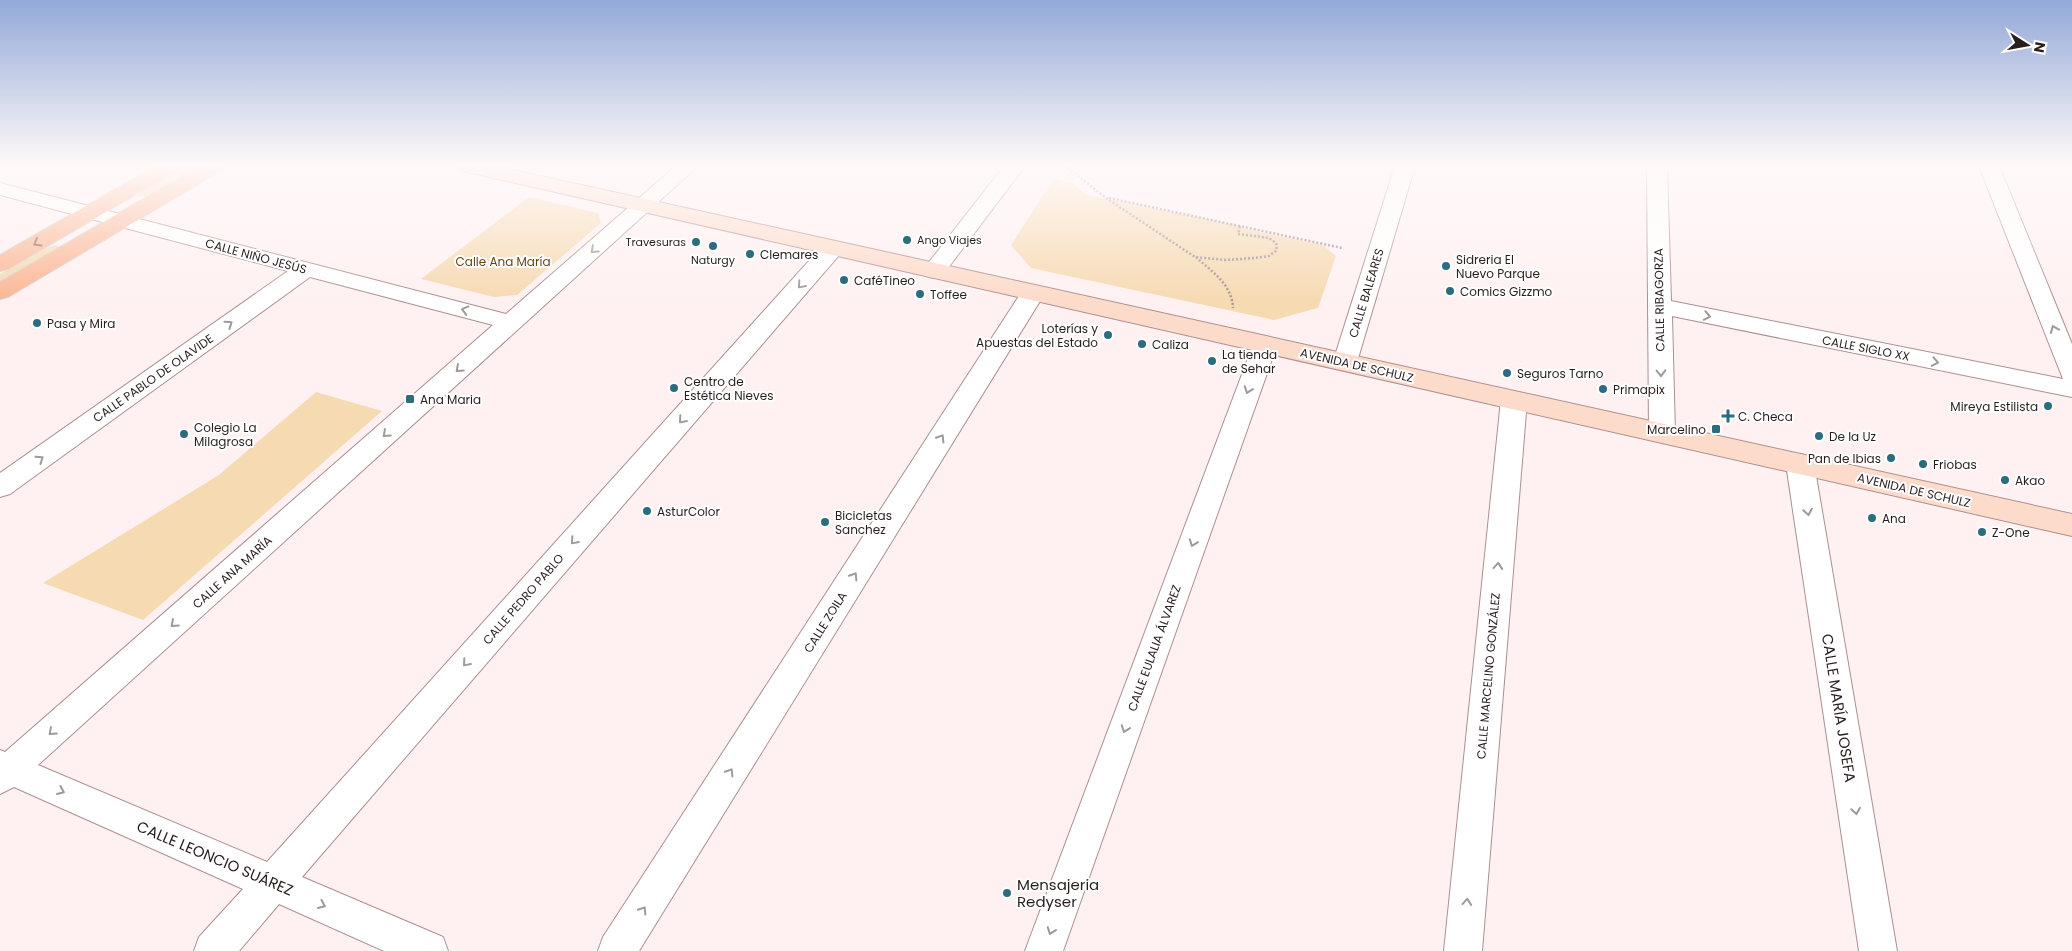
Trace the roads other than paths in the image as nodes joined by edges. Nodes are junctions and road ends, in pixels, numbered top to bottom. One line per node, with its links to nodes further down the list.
1 (84, 210): 10 (street, CALLE NIÑO JESÚS)
2 (94, 210): 10 (main road)
3 (139, 210): 11 (main road)
4 (638, 210): 19 (street, CALLE ANA MARÍA, one-way to 19)
5 (663, 210): 12 (street, AVENIDA DE SCHULZ)
6 (981, 210): 15 (street)
7 (1391, 210): 21 (street, CALLE BALEARES)
8 (1658, 210): 18 (street, CALLE RIBAGORZA)
9 (2007, 210): 22 (street, one-way to 9)
10 (91, 212): 11 (street, CALLE NIÑO JESÚS); 13 (main road, one-way to 13)
11 (122, 220): 14 (street, CALLE NIÑO JESÚS); 16 (main road)
12 (833, 248): 15 (street, AVENIDA DE SCHULZ); 30 (street, CALLE PEDRO PABLO, one-way to 30)
13 (0, 264)
14 (306, 269): 19 (street, CALLE NIÑO JESÚS, one-way to 14); 27 (street, CALLE PABLO DE OLAVIDE, one-way to 14)
15 (934, 271): 17 (street, AVENIDA DE SCHULZ)
16 (0, 292)
17 (1033, 293): 20 (street, AVENIDA DE SCHULZ); 33 (street, CALLE ZOILA, one-way to 17)
18 (1659, 306): 23 (street, CALLE SIGLO XX, one-way to 23); 25 (street, CALLE RIBAGORZA, one-way to 25)
19 (512, 322): 29 (street, CALLE ANA MARÍA, one-way to 29)
20 (1265, 345): 21 (street, AVENIDA DE SCHULZ); 34 (street, CALLE EULALIA ÁLVAREZ, one-way to 34)
21 (1345, 362): 24 (street, AVENIDA DE SCHULZ)
22 (2072, 374)
23 (2072, 390)
24 (1514, 400): 25 (street, AVENIDA DE SCHULZ); 35 (street, CALLE MARCELINO GONZÁLEZ, one-way to 24)
25 (1662, 434): 26 (street, AVENIDA DE SCHULZ)
26 (1800, 464): 28 (street, AVENIDA DE SCHULZ); 36 (street, CALLE MARÍA JOSEFA, one-way to 36)
27 (0, 487)
28 (2072, 525)
29 (3, 771): 30 (street, CALLE LEONCIO SUÁREZ, one-way to 30)
30 (272, 883): 31 (street, CALLE PEDRO PABLO); 32 (street, CALLE LEONCIO SUÁREZ, one-way to 32)
31 (213, 951)
32 (429, 951)
33 (617, 951)
34 (1044, 951)
35 (1463, 951)
36 (1878, 951)

